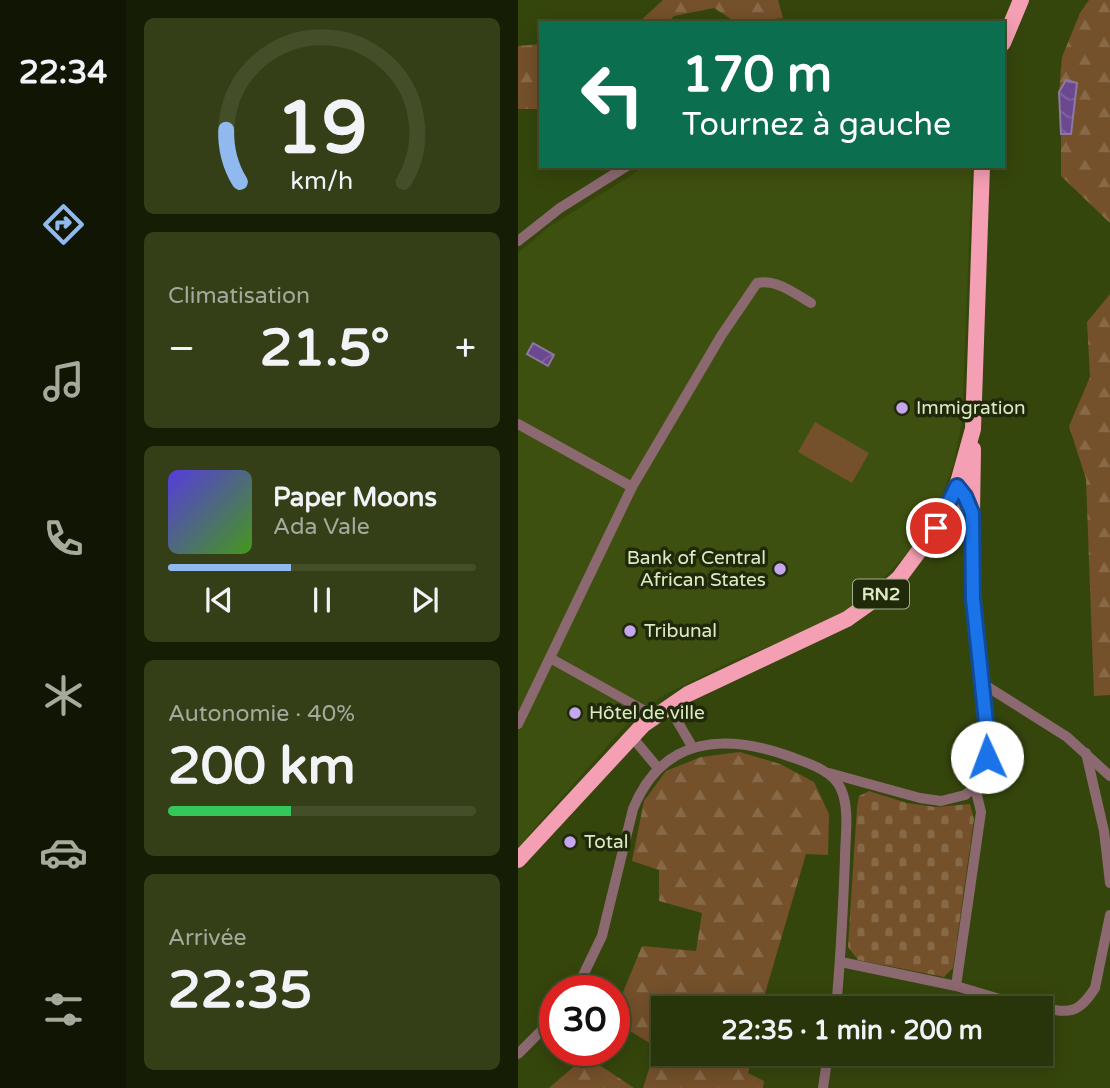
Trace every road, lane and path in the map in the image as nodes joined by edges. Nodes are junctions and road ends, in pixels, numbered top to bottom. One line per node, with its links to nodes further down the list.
1 (1018, 6): 2 (highway); 3 (highway)
2 (1000, 21)
3 (1005, 38)
4 (624, 168): 6 (street)
5 (982, 168): 9 (highway, RN2)
6 (518, 241)
7 (811, 303): 10 (street)
8 (518, 424): 10 (street)
9 (973, 429): 11 (highway, RN2); 12 (highway)
10 (632, 486): 14 (street)
11 (954, 492): 12 (street); 13 (highway, RN2)
12 (972, 521): 13 (highway); 15 (street)
13 (936, 528): 16 (highway, RN2)
14 (550, 658): 16 (street); 17 (street)
15 (980, 682): 20 (street); 24 (street)
16 (662, 712): 18 (highway, RN2); 19 (street)
17 (518, 723)
18 (632, 737): 21 (street); 25 (highway, RN2)
19 (693, 748): 21 (street); 22 (street)
20 (1086, 752): 23 (street); 26 (street)
21 (658, 768): 29 (street)
22 (825, 772): 24 (street); 28 (street)
23 (1110, 776)
24 (975, 787): 30 (street)
25 (518, 860)
26 (1110, 883)
27 (1110, 915): 33 (street)
28 (841, 962): 30 (street); 31 (street)
29 (583, 975)
30 (956, 986): 32 (street)
31 (837, 996)
32 (994, 996)
33 (1053, 1010)
34 (539, 1033): 35 (street)
35 (518, 1054)
36 (826, 1066): 37 (street)
37 (823, 1088)

